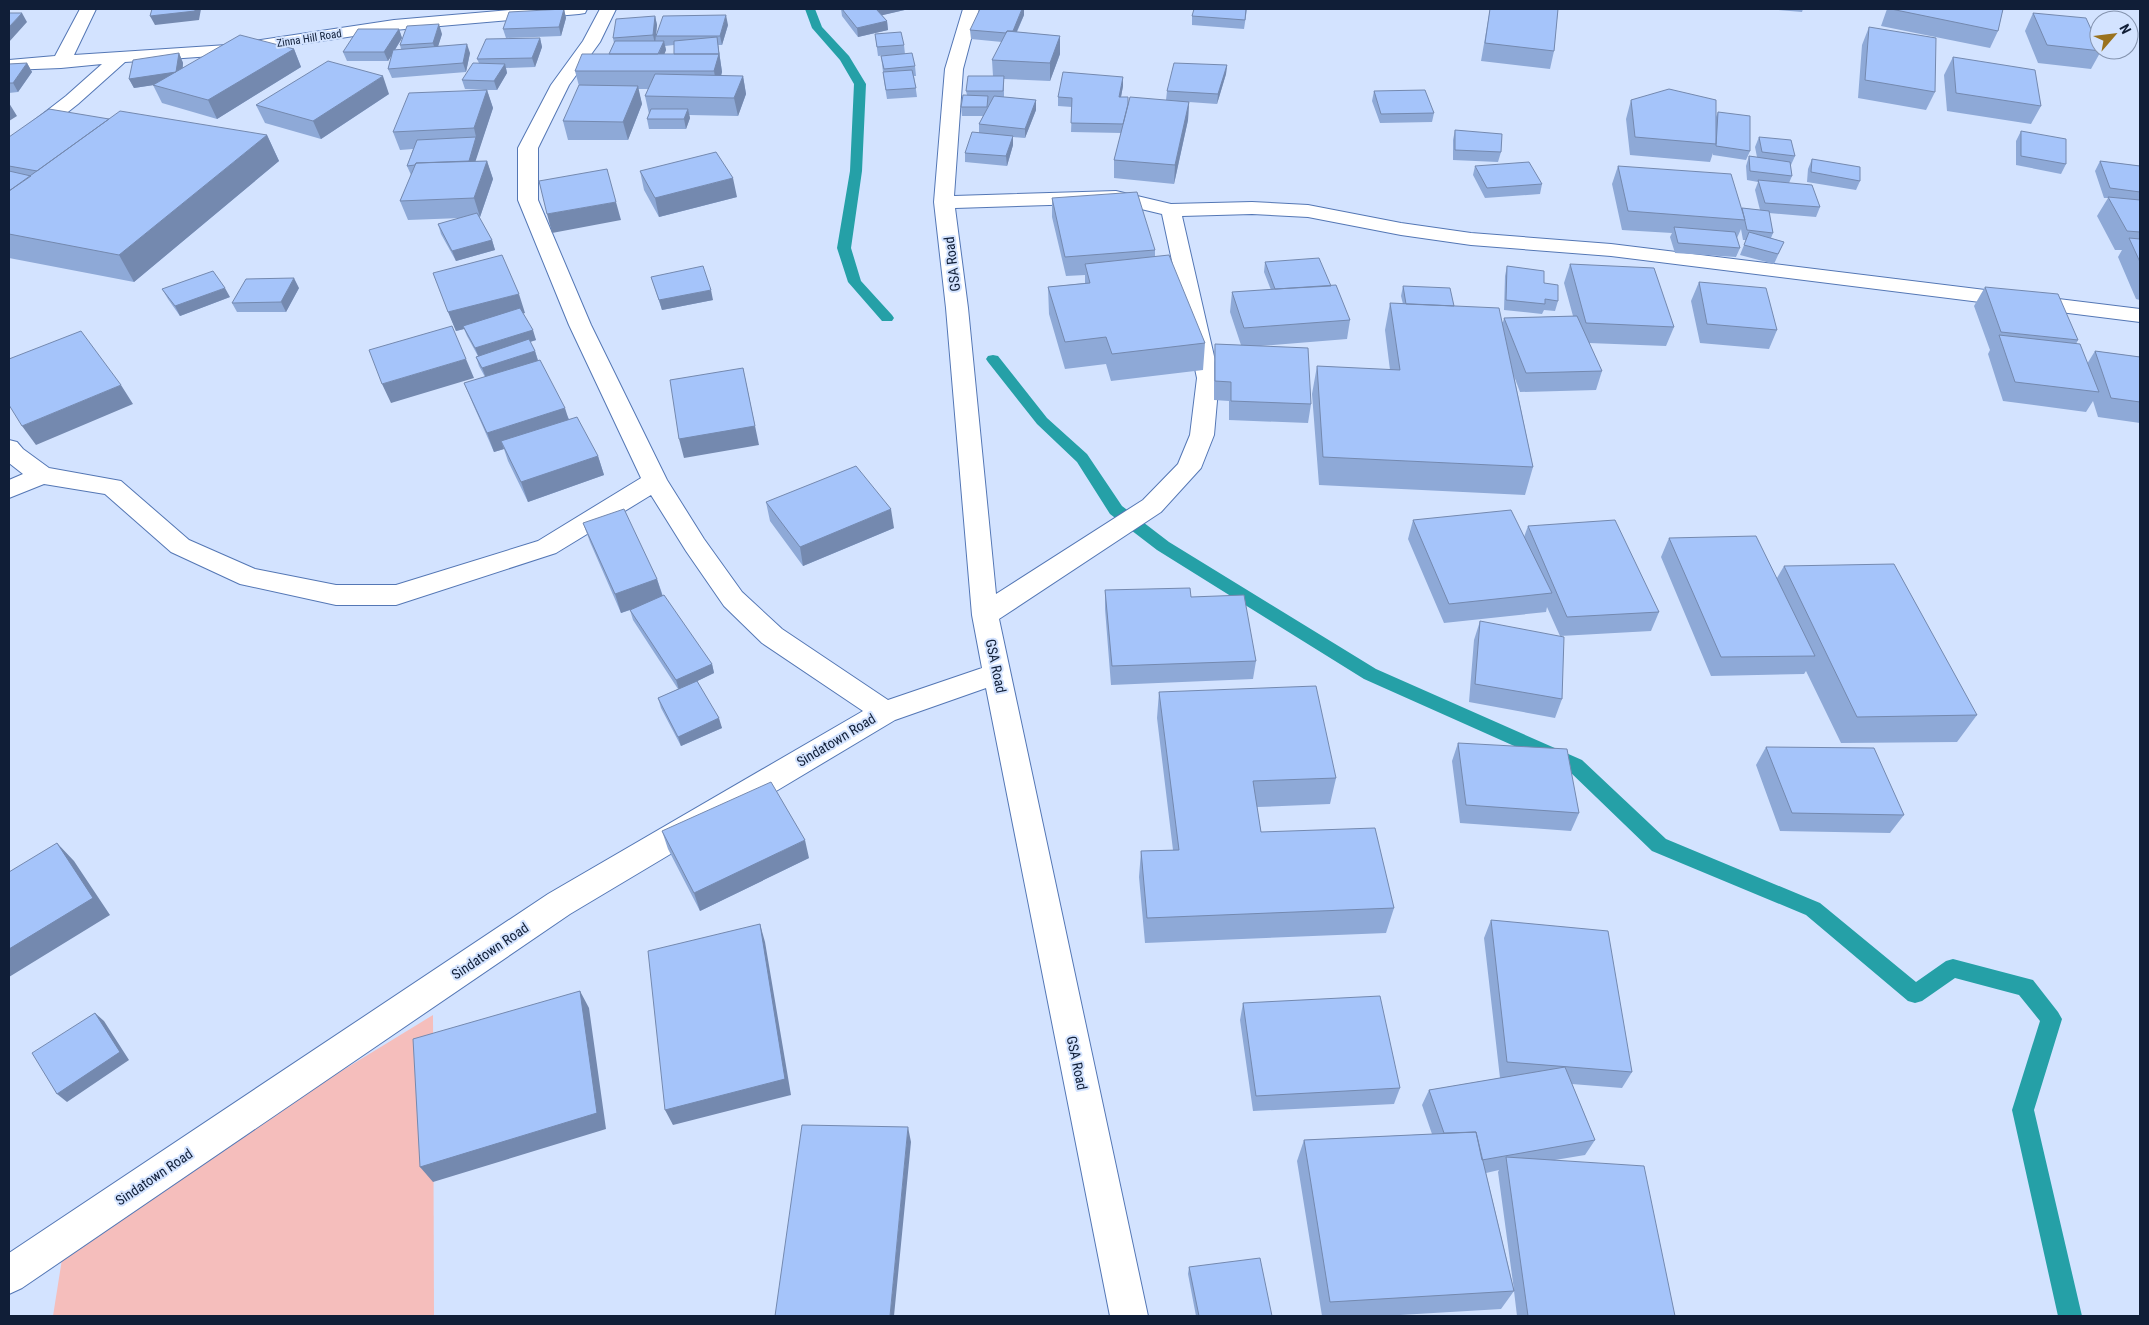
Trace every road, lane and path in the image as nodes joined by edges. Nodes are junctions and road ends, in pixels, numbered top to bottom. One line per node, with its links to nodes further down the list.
1 (88, 9): 6 (street)
2 (579, 9): 5 (street, Zinna Hill Road)
3 (608, 9): 14 (street)
4 (971, 9): 9 (street, GSA Road)
5 (118, 59): 6 (street, Zinna Hill Road); 8 (street)
6 (61, 63): 7 (street, Zinna Hill Road)
7 (9, 65)
8 (9, 149)
9 (944, 202): 10 (street); 16 (street, GSA Road)
10 (1171, 210): 11 (street); 16 (street)
11 (2140, 316)
12 (9, 448): 13 (street)
13 (42, 474): 14 (street); 15 (street)
14 (655, 482): 18 (street)
15 (9, 490)
16 (985, 615): 17 (street, GSA Road)
17 (998, 674): 18 (street, Sindatown Road); 20 (street, GSA Road)
18 (885, 712): 19 (street, Sindatown Road)
19 (9, 1275)
20 (1129, 1316)

